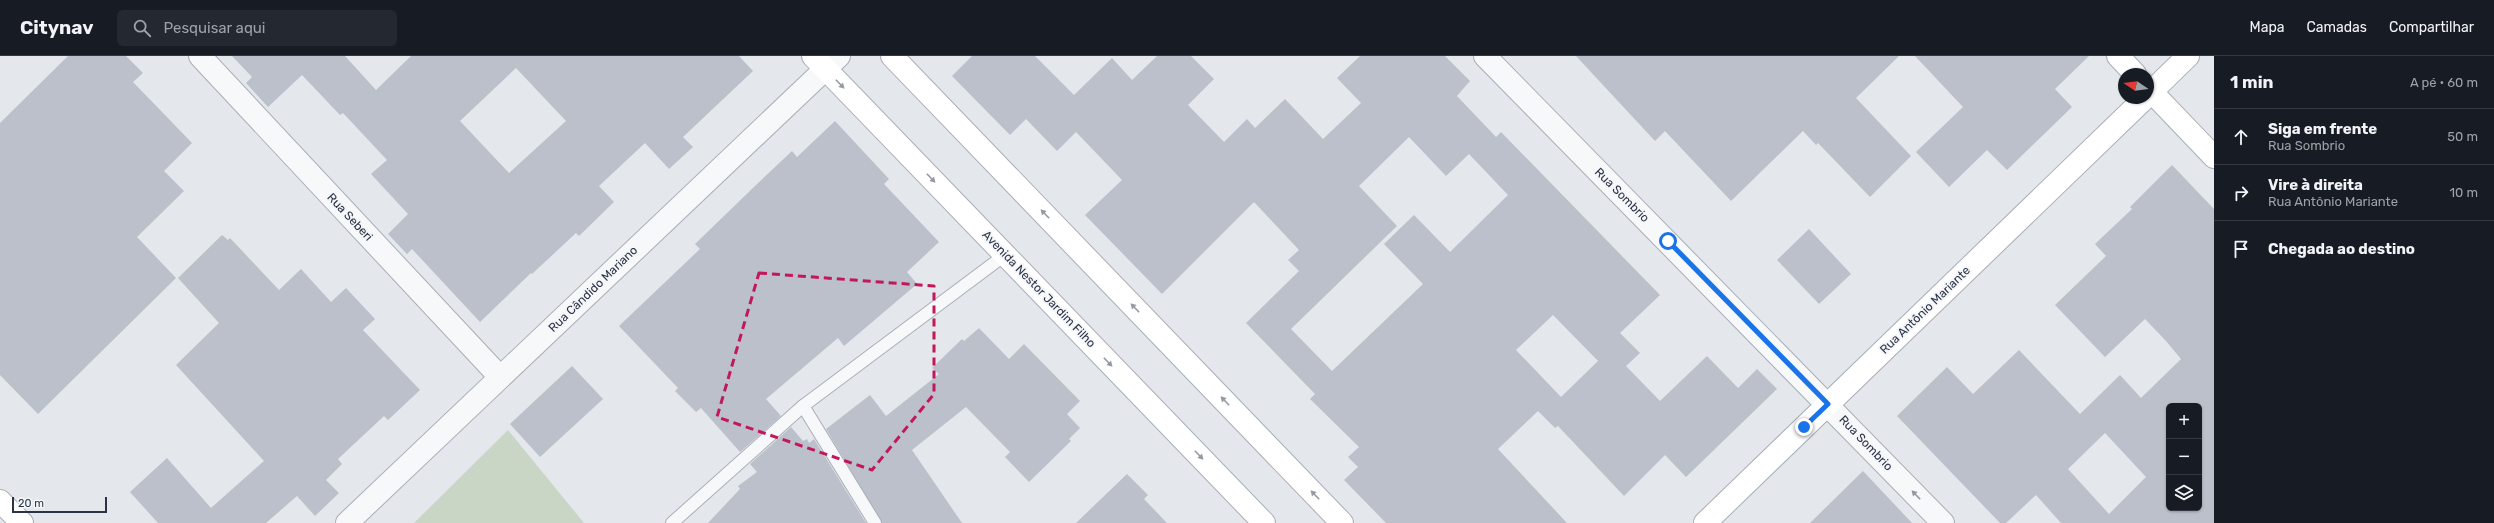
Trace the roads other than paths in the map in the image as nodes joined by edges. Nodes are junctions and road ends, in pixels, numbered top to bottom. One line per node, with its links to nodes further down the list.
1 (200, 56): 13 (street, Rua Seberi)
2 (892, 56): 22 (main road, one-way to 2)
3 (1485, 56): 14 (street, Rua Sombrio)
4 (2118, 56): 7 (main road)
5 (2188, 56): 8 (main road, Rua Antônio Mariante)
6 (826, 60): 12 (main road, Avenida Nestor Jardim Filho, one-way to 12); 13 (street, Rua Cândido Mariano)
7 (2129, 68)
8 (2154, 87)
9 (2154, 99): 11 (main road)
10 (2137, 104): 14 (main road, Rua Antônio Mariante)
11 (2214, 156)
12 (1005, 255): 15 (lane); 21 (main road, Avenida Nestor Jardim Filho, one-way to 21)
13 (500, 377): 18 (street, Rua Cândido Mariano)
14 (1828, 404): 23 (main road, Rua Antônio Mariante); 24 (street, Rua Sombrio, one-way to 14)
15 (803, 406): 19 (lane); 20 (lane)
16 (0, 501): 17 (main road)
17 (22, 523)
18 (347, 523)
19 (672, 523)
20 (875, 523)
21 (1264, 523)
22 (1342, 523)
23 (1705, 523)
24 (1943, 523)

